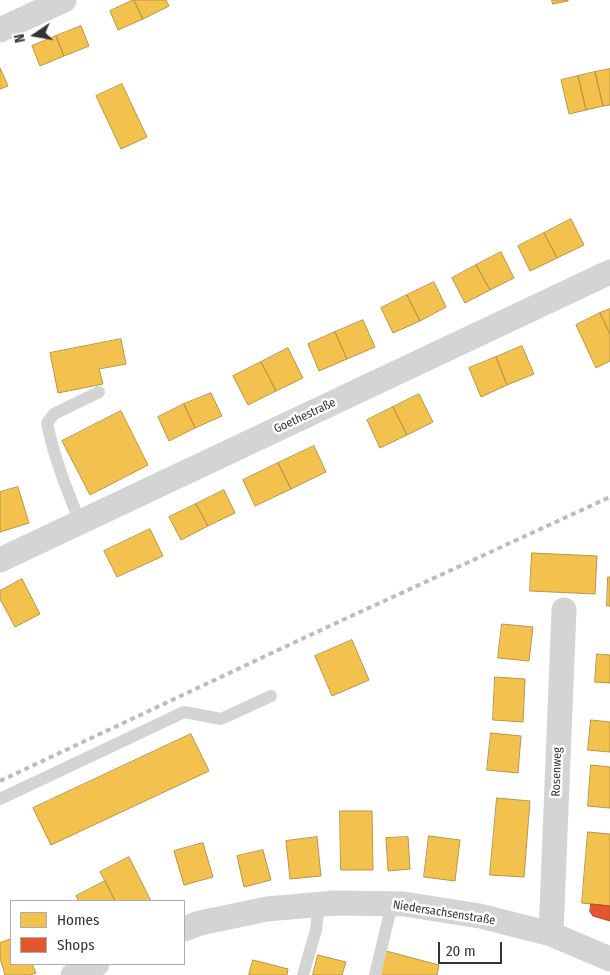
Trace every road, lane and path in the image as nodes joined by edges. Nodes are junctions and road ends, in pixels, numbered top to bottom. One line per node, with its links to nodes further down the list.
1 (64, 0): 2 (street)
2 (0, 30)
3 (610, 272): 5 (street, Goethestraße)
4 (100, 392): 5 (lane)
5 (80, 522): 6 (street, Goethestraße)
6 (0, 560)
7 (564, 610): 13 (street, Rosenweg)
8 (271, 696): 9 (lane)
9 (0, 799)
10 (319, 904): 11 (street, Niedersachsenstraße); 12 (street, Niedersachsenstraße); 17 (lane)
11 (392, 904): 13 (street, Niedersachsenstraße); 18 (lane)
12 (185, 929)
13 (551, 934): 14 (street, Niedersachsenstraße)
14 (610, 959)
15 (95, 965): 16 (street)
16 (73, 975)
17 (302, 975)
18 (375, 975)

